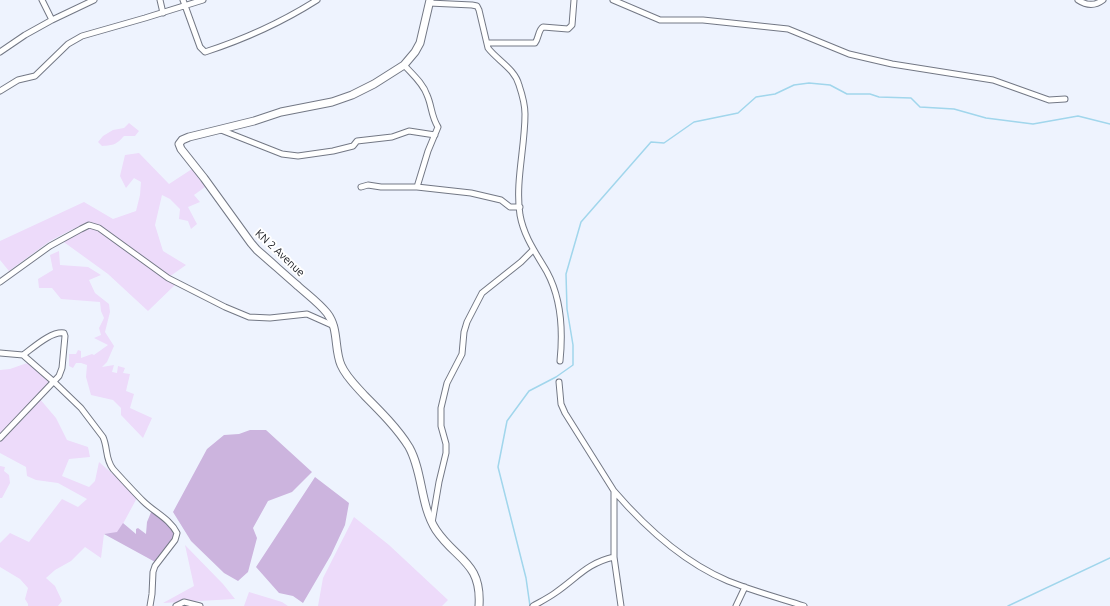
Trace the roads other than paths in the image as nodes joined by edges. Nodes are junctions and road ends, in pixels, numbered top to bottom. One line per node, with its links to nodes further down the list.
1 (42, 0): 14 (street)
2 (94, 0): 14 (street)
3 (160, 0): 13 (street)
4 (183, 0): 12 (street)
5 (203, 0): 12 (street)
6 (317, 0): 12 (street)
7 (574, 0): 15 (street)
8 (613, 0): 19 (street)
9 (1078, 0): 10 (street)
10 (1103, 0)
11 (430, 2): 15 (street); 17 (main road, KN 2 Avenue)
12 (185, 6): 13 (street)
13 (163, 13): 18 (street)
14 (52, 20): 16 (street)
15 (487, 43): 24 (street)
16 (0, 52)
17 (404, 66): 20 (main road, KN 2 Avenue); 21 (street)
18 (0, 91)
19 (1065, 100)
20 (222, 130): 21 (street); 27 (main road, KN 2 Avenue)
21 (435, 135): 23 (street)
22 (361, 187): 23 (street)
23 (417, 187): 24 (street)
24 (520, 207): 25 (street)
25 (533, 250): 30 (street); 35 (street)
26 (0, 282): 27 (street)
27 (334, 326): 35 (main road, KN 2 Avenue)
28 (0, 353): 29 (street)
29 (23, 355): 31 (street); 31 (street)
30 (560, 361)
31 (54, 382): 33 (street); 38 (street)
32 (559, 382): 34 (street)
33 (0, 438)
34 (614, 491): 36 (street); 37 (street)
35 (432, 523): 41 (main road, KN 2 Avenue)
36 (614, 557): 42 (street); 43 (street)
37 (745, 587): 44 (street); 45 (street)
38 (150, 606)
39 (176, 606): 40 (street)
40 (200, 606)
41 (479, 606)
42 (533, 606)
43 (621, 606)
44 (736, 606)
45 (804, 606)

